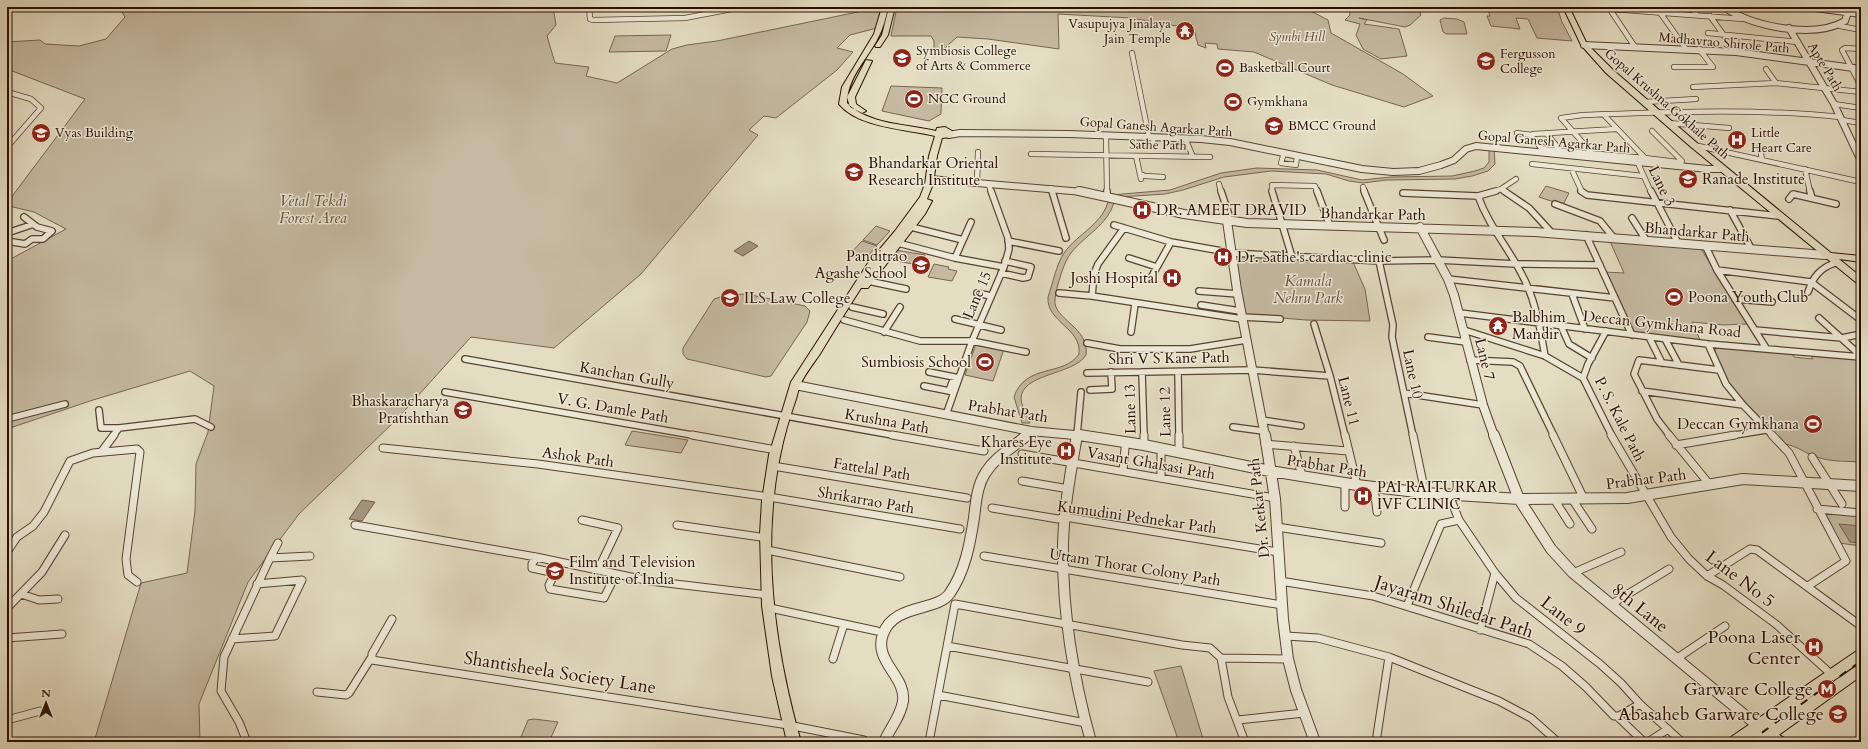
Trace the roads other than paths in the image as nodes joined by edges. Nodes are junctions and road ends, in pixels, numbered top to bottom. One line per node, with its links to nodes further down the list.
1 (589, 7): 2 (street)
2 (742, 7)
3 (885, 7): 54 (main road)
4 (892, 7): 54 (main road)
5 (1566, 7): 23 (main road, Gopal Krushna Gokhale Path)
6 (1656, 7): 11 (street)
7 (1692, 7): 14 (street)
8 (1724, 7): 16 (street)
9 (1806, 7): 12 (street)
10 (1855, 7): 13 (street)
11 (1658, 12): 14 (street); 24 (street); 25 (street)
12 (1848, 12): 13 (street); 17 (street)
13 (1859, 14)
14 (1697, 15): 15 (street)
15 (1710, 16): 16 (street); 21 (street)
16 (1743, 19): 18 (street)
17 (1840, 26): 18 (street); 19 (street)
18 (1789, 28): 22 (street, Apte Path)
19 (1861, 30)
20 (1708, 33): 21 (street)
21 (1723, 35): 22 (street); 28 (street)
22 (1798, 42): 30 (street, Apte Path)
23 (1584, 45): 24 (street, Madhavrao Shirole Path); 42 (main road, Gopal Krushna Gokhale Path)
24 (1635, 46): 25 (street, Madhavrao Shirole Path)
25 (1686, 48): 26 (street, Madhavrao Shirole Path)
26 (1699, 49): 28 (street, Madhavrao Shirole Path); 31 (street)
27 (1861, 49): 32 (street)
28 (1736, 52): 30 (street, Madhavrao Shirole Path)
29 (1132, 53): 59 (street)
30 (1809, 62): 32 (street, Madhavrao Shirole Path); 38 (street, Apte Path)
31 (1674, 67)
32 (1851, 68): 34 (street, Madhavrao Shirole Path); 36 (street)
33 (1766, 69): 35 (street)
34 (1861, 69)
35 (1776, 82): 37 (street); 38 (street)
36 (1861, 86)
37 (1693, 87)
38 (1824, 88): 40 (street); 43 (street, Apte Path)
39 (7, 92): 64 (street)
40 (1861, 92)
41 (1696, 99): 42 (street)
42 (1644, 102): 45 (main road, Gopal Krushna Gokhale Path)
43 (1834, 104): 44 (street); 47 (street, Apte Path)
44 (1861, 108)
45 (1656, 112): 46 (street); 47 (street); 48 (main road, Gopal Krushna Gokhale Path)
46 (1604, 115): 51 (street); 53 (street)
47 (1841, 118): 49 (street); 77 (street, Apte Path)
48 (1668, 123): 50 (street); 62 (main road, Gopal Krushna Gokhale Path)
49 (1861, 123)
50 (1728, 128)
51 (1616, 129): 53 (street); 75 (street)
52 (1652, 131): 80 (street)
53 (1572, 132): 56 (street); 67 (street)
54 (944, 133): 58 (street, Gopal Ganesh Agarkar Path); 86 (main road)
55 (1517, 133): 57 (street)
56 (1546, 133): 57 (street); 65 (street)
57 (1532, 134): 65 (street)
58 (1106, 135): 59 (street, Gopal Ganesh Agarkar Path); 69 (street)
59 (1151, 137): 60 (street, Gopal Ganesh Agarkar Path); 61 (street)
60 (1185, 138): 70 (street, Gopal Ganesh Agarkar Path); 72 (street)
61 (1154, 145)
62 (1694, 145): 76 (street); 82 (main road, Gopal Krushna Gokhale Path)
63 (1760, 146): 76 (street)
64 (7, 147)
65 (1560, 150): 67 (street)
66 (978, 152): 89 (street)
67 (1592, 153): 75 (street)
68 (1031, 154): 69 (street, Sathe Path)
69 (1106, 155): 71 (street, Sathe Path); 96 (street)
70 (1287, 155): 74 (street, Gopal Ganesh Agarkar Path); 74 (street)
71 (1136, 156): 72 (street, Sathe Path); 85 (street)
72 (1193, 157): 73 (street, Sathe Path)
73 (1210, 157)
74 (1297, 157): 78 (street, Gopal Ganesh Agarkar Path)
75 (1645, 158): 80 (street)
76 (1762, 160): 83 (street)
77 (1861, 160)
78 (1637, 161): 80 (street, Gopal Ganesh Agarkar Path); 84 (street, Lane 3)
79 (1532, 164): 81 (street)
80 (1682, 165): 82 (street, Gopal Ganesh Agarkar Path)
81 (1571, 168): 84 (street); 100 (street)
82 (1723, 169): 104 (main road, Gopal Krushna Gokhale Path)
83 (1805, 169): 88 (street); 98 (street)
84 (1643, 176): 100 (street, Lane 3)
85 (1163, 177)
86 (933, 179): 89 (street, Bhandarkar Path); 113 (main road); 224 (main road)
87 (1516, 179): 94 (street)
88 (1861, 182)
89 (977, 184): 91 (street, Bhandarkar Path)
90 (1218, 184): 107 (street)
91 (989, 185): 93 (street, Bhandarkar Path); 127 (street, Lane 15)
92 (1363, 186): 114 (street)
93 (1051, 188): 96 (street, Bhandarkar Path); 122 (street)
94 (1501, 190): 97 (street); 119 (street)
95 (1403, 193): 97 (street)
96 (1108, 196): 107 (street, Bhandarkar Path)
97 (1478, 196): 117 (street)
98 (1812, 198): 99 (street); 102 (street)
99 (1789, 199)
100 (1656, 202): 103 (street); 130 (street, Lane 3)
101 (1555, 204): 121 (street)
102 (1836, 204)
103 (1730, 210): 104 (street); 132 (street)
104 (1779, 216): 138 (main road, Gopal Krushna Gokhale Path)
105 (24, 217): 109 (street)
106 (1632, 218): 125 (street)
107 (1227, 220): 111 (street, Bhandarkar Path); 134 (street, Dr. Ketkar Path)
108 (971, 222): 123 (street)
109 (31, 225): 118 (street); 126 (street)
110 (1114, 225): 116 (street)
111 (1283, 225): 112 (street, Bhandarkar Path); 112 (street); 135 (street)
112 (1330, 226): 114 (street, Bhandarkar Path)
113 (911, 227): 123 (street); 129 (main road)
114 (1379, 227): 115 (street, Bhandarkar Path); 124 (street)
115 (1420, 227): 117 (street, Bhandarkar Path); 141 (street, Lane 7)
116 (1124, 228): 128 (street); 166 (street)
117 (1496, 230): 119 (street, Bhandarkar Path); 145 (street)
118 (7, 233)
119 (1552, 233): 120 (street, Bhandarkar Path)
120 (1586, 235): 121 (street, Bhandarkar Path); 146 (street)
121 (1613, 237): 125 (street, Bhandarkar Path)
122 (1066, 238)
123 (963, 240): 136 (street)
124 (1384, 240)
125 (1646, 240): 130 (street, Bhandarkar Path)
126 (7, 241)
127 (1008, 241): 133 (street); 144 (street, Lane 15)
128 (1171, 242): 134 (street); 147 (street)
129 (898, 243): 136 (street); 154 (main road)
130 (1678, 243): 131 (street, Bhandarkar Path)
131 (1706, 245): 132 (street, Bhandarkar Path); 148 (street)
132 (1752, 250): 138 (street, Bhandarkar Path)
133 (1060, 251)
134 (1231, 253): 135 (street); 163 (street, Dr. Ketkar Path)
135 (1292, 257): 142 (street)
136 (955, 258): 144 (street)
137 (1129, 258): 147 (street)
138 (1827, 258): 139 (main road); 149 (main road, Gopal Krushna Gokhale Path); 155 (street)
139 (1851, 258): 140 (main road); 149 (main road)
140 (1861, 259)
141 (1438, 260): 142 (street); 145 (street); 153 (street, Lane 7)
142 (1379, 261): 230 (street, Lane 10)
143 (1014, 262): 144 (street); 151 (street); 151 (street)
144 (1004, 264): 150 (street, Lane 15)
145 (1516, 264): 146 (street); 158 (street)
146 (1600, 264): 167 (street)
147 (1157, 267): 152 (street)
148 (1718, 270): 155 (street); 168 (street)
149 (1848, 272): 156 (main road, Gopal Krushna Gokhale Path)
150 (1001, 273): 151 (street); 165 (street, Lane 15)
151 (1009, 275)
152 (1152, 276)
153 (1448, 279): 158 (street); 174 (street, Lane 7)
154 (868, 281): 157 (street); 172 (main road)
155 (1811, 282): 160 (street); 181 (street)
156 (1861, 282)
157 (906, 289)
158 (1528, 289): 164 (street); 182 (street)
159 (1199, 291): 163 (street)
160 (1808, 292)
161 (977, 293): 165 (street)
162 (1059, 293): 166 (street)
163 (1238, 294): 176 (street, Dr. Ketkar Path)
164 (1572, 294): 167 (street); 186 (street)
165 (991, 296): 184 (street, Lane 15)
166 (1092, 296): 170 (street)
167 (1615, 298): 194 (street)
168 (1735, 299): 169 (street); 189 (street)
169 (1772, 302)
170 (1135, 304): 176 (street); 192 (street)
171 (1201, 305): 176 (street)
172 (852, 307): 175 (street); 179 (main road)
173 (900, 307): 191 (street)
174 (1460, 313): 182 (street, Deccan Gymkhana Road); 188 (street, Lane 7)
175 (883, 314)
176 (1241, 316): 178 (street); 199 (street, Dr. Ketkar Path)
177 (1819, 318): 197 (street)
178 (1280, 319)
179 (844, 320): 191 (street); 224 (main road)
180 (955, 320): 184 (street)
181 (1861, 320)
182 (1540, 322): 185 (street, Deccan Gymkhana Road); 206 (street)
183 (1314, 324): 220 (street, Lane 11)
184 (979, 325): 187 (street); 200 (street, Lane 15)
185 (1561, 326): 186 (street, Deccan Gymkhana Road); 208 (street)
186 (1585, 329): 190 (street, Deccan Gymkhana Road)
187 (1001, 330)
188 (1464, 330): 201 (street, Lane 7); 206 (street)
189 (1755, 330): 197 (street); 204 (street)
190 (1606, 331): 194 (street, Deccan Gymkhana Road); 208 (street, P. S. Kale Path)
191 (884, 332): 200 (street)
192 (1131, 332)
193 (1861, 334): 197 (street)
194 (1632, 335): 196 (street, Deccan Gymkhana Road)
195 (1428, 337): 201 (street)
196 (1649, 337): 198 (street, Deccan Gymkhana Road); 211 (street)
197 (1842, 338): 207 (street)
198 (1665, 339): 203 (street, Deccan Gymkhana Road); 212 (street)
199 (1246, 340): 202 (street); 213 (street, Dr. Ketkar Path)
200 (972, 341): 205 (street); 221 (street, Lane 15)
201 (1466, 342): 210 (street, Lane 7)
202 (1087, 343)
203 (1708, 344): 204 (street, Deccan Gymkhana Road); 214 (street)
204 (1766, 348): 207 (street, Deccan Gymkhana Road)
205 (1026, 352)
206 (1545, 356): 222 (street)
207 (1861, 356)
208 (1592, 358): 222 (street, P. S. Kale Path)
209 (465, 359): 236 (street, Kanchan Gully)
210 (1470, 360): 232 (street, Lane 7); 285 (street)
211 (1662, 363): 212 (street); 229 (street)
212 (1679, 365): 214 (street)
213 (1252, 370): 218 (street, Shri V S Kane Path); 220 (street, Shri V S Kane Path); 238 (street, Dr. Ketkar Path)
214 (1719, 370): 233 (street)
215 (929, 372): 221 (street)
216 (1111, 372): 217 (street, Shri V S Kane Path); 219 (street, Shri V S Kane Path); 225 (street)
217 (1142, 372): 218 (street, Shri V S Kane Path); 248 (street, Lane 13)
218 (1178, 372): 255 (street, Lane 12)
219 (1087, 373)
220 (1330, 376): 256 (street, Lane 11)
221 (957, 377): 227 (street, Lane 15)
222 (1583, 378): 278 (street, P. S. Kale Path)
223 (924, 386): 227 (street)
224 (796, 390): 235 (street, Prabhat Path); 236 (main road)
225 (1090, 390)
226 (445, 392): 253 (street, V. G. Damle Path)
227 (952, 392): 235 (street)
228 (1081, 392): 246 (street)
229 (1642, 392): 233 (street); 249 (street)
230 (1404, 393): 232 (street); 276 (street, Lane 10)
231 (65, 404): 237 (street)
232 (1482, 405): 282 (street, Lane 7)
233 (1743, 405): 243 (street)
234 (99, 410): 242 (street)
235 (946, 415): 244 (street, Prabhat Path)
236 (785, 417): 253 (main road); 254 (street, Krushna Path)
237 (7, 419)
238 (1261, 420): 239 (street); 245 (street, Dr. Ketkar Path)
239 (1301, 426)
240 (211, 427): 242 (street)
241 (1233, 427): 245 (street)
242 (118, 428): 257 (street)
243 (1766, 430): 249 (street); 268 (street)
244 (1031, 431): 246 (street, Prabhat Path); 371 (street)
245 (1263, 431): 247 (street, Dr. Ketkar Path)
246 (1078, 435): 248 (street, Prabhat Path); 261 (street)
247 (1265, 444): 250 (street); 264 (street, Dr. Ketkar Path)
248 (1144, 445): 255 (street, Prabhat Path)
249 (1676, 445): 272 (street)
250 (1294, 446): 256 (street); 265 (street)
251 (383, 448): 279 (street, Ashok Path)
252 (1125, 448): 263 (street)
253 (776, 450): 262 (main road)
254 (984, 451)
255 (1179, 451): 264 (street, Prabhat Path)
256 (1348, 451): 271 (street, Lane 11)
257 (102, 452): 305 (street); 321 (street)
258 (1022, 454): 261 (street, Vasant Ghalsasi Path)
259 (1162, 454): 266 (street)
260 (1812, 457): 270 (street)
261 (1072, 463): 263 (street, Vasant Ghalsasi Path); 275 (street)
262 (772, 466): 279 (main road); 280 (street, Fattelal Path)
263 (1123, 471): 266 (street, Vasant Ghalsasi Path)
264 (1270, 471): 265 (street, Prabhat Path); 281 (street, Dr. Ketkar Path)
265 (1302, 476): 269 (street, Prabhat Path)
266 (1160, 477): 281 (street, Vasant Ghalsasi Path)
267 (1022, 481): 275 (street)
268 (1803, 481): 270 (street, Prabhat Path); 272 (street, Prabhat Path); 289 (street)
269 (1345, 483): 271 (street, Prabhat Path); 287 (street)
270 (1829, 483): 273 (street, Prabhat Path); 286 (street)
271 (1357, 485): 274 (street, Prabhat Path)
272 (1710, 485): 278 (street, Prabhat Path)
273 (1861, 486)
274 (1374, 487): 276 (street, Prabhat Path); 290 (street)
275 (1069, 489): 292 (street)
276 (1425, 493): 277 (street, Prabhat Path)
277 (1449, 495): 282 (street, Prabhat Path); 294 (street, Lane 9)
278 (1646, 496): 285 (street, Prabhat Path); 318 (street, Lane No 5)
279 (769, 497): 299 (street, Shrikarrao Path); 304 (main road)
280 (966, 498)
281 (1275, 498): 298 (street, Dr. Ketkar Path)
282 (1519, 499): 283 (street, Prabhat Path); 317 (street, 8th Lane)
283 (1554, 499): 284 (street, Prabhat Path); 295 (street)
284 (1572, 499): 285 (street, Prabhat Path); 300 (street)
285 (1584, 499)
286 (1842, 504)
287 (1345, 507)
288 (992, 508): 292 (street, Kumudini Pednekar Path)
289 (1817, 509): 291 (street); 323 (street)
290 (1377, 512)
291 (1861, 513)
292 (1065, 517): 306 (street, Kumudini Pednekar Path); 312 (street)
293 (582, 520): 313 (street)
294 (1459, 520): 315 (street, Lane 9); 329 (street)
295 (1570, 524)
296 (355, 525): 310 (street)
297 (677, 525): 304 (street)
298 (1277, 526): 303 (street); 306 (street, Dr. Ketkar Path)
299 (960, 529)
300 (1592, 529)
301 (65, 535): 324 (street)
302 (278, 543): 311 (street)
303 (1381, 543)
304 (767, 544): 319 (street); 325 (main road)
305 (7, 552)
306 (1278, 552): 320 (street, Dr. Ketkar Path)
307 (1621, 552): 317 (street)
308 (310, 556): 311 (street)
309 (984, 556): 312 (street, Uttam Thorat Colony Path)
310 (536, 557): 313 (street); 316 (street)
311 (270, 558): 322 (street)
312 (1065, 569): 327 (street, Uttam Thorat Colony Path); 334 (street)
313 (598, 570): 316 (street)
314 (1669, 570): 328 (street)
315 (1495, 573): 337 (street); 357 (street, Lane 9)
316 (616, 574): 325 (street)
317 (1573, 574): 328 (street, 8th Lane)
318 (1707, 576): 323 (street); 353 (street, Lane No 5)
319 (900, 577)
320 (1280, 581): 327 (street, Dr. Ketkar Path); 329 (street, Jayaram Shiledar Path)
321 (137, 582)
322 (258, 584): 342 (street); 342 (street)
323 (1808, 586): 336 (street)
324 (21, 594): 326 (street); 330 (street)
325 (768, 595): 331 (main road)
326 (58, 599)
327 (1282, 605): 340 (street, Dr. Ketkar Path)
328 (1610, 605): 350 (street, 8th Lane)
329 (1407, 606): 337 (street, Jayaram Shiledar Path)
330 (7, 608)
331 (770, 608): 333 (street); 364 (main road)
332 (392, 619): 346 (street)
333 (844, 624): 338 (street); 348 (street)
334 (1068, 624): 343 (street); 347 (street); 351 (street)
335 (1725, 626): 350 (street)
336 (1861, 626)
337 (1480, 630): 360 (street, Jayaram Shiledar Path)
338 (877, 631)
339 (62, 634): 341 (street)
340 (1286, 636): 345 (street); 349 (street, Dr. Ketkar Path)
341 (7, 638)
342 (232, 639): 369 (street)
343 (947, 646): 351 (street); 356 (street)
344 (1861, 654): 353 (main road)
345 (1389, 657): 376 (street); 377 (street)
346 (371, 658): 355 (street); 364 (street, Shantisheela Society Lane)
347 (1221, 658): 349 (street); 362 (street)
348 (833, 659)
349 (1288, 659): 359 (street, Dr. Ketkar Path)
350 (1676, 659): 365 (street, 8th Lane)
351 (1075, 669): 354 (street); 363 (street)
352 (1861, 669): 367 (main road)
353 (1831, 674): 365 (main road)
354 (1148, 682)
355 (317, 692)
356 (938, 695): 363 (street); 372 (street)
357 (1640, 704): 360 (street); 366 (street, Lane 9)
358 (40, 711): 361 (street)
359 (1304, 713): 362 (street); 375 (street, Dr. Ketkar Path)
360 (1618, 717): 378 (street, Jayaram Shiledar Path)
361 (7, 720)
362 (1238, 720): 374 (street)
363 (1086, 723): 373 (street)
364 (788, 725): 368 (street, Shantisheela Society Lane); 370 (main road)
365 (1758, 726): 367 (main road); 381 (main road)
366 (1668, 729): 379 (street); 380 (street, Lane 9)
367 (1763, 738): 382 (main road)
368 (864, 740)
369 (247, 742)
370 (794, 742)
371 (884, 742)
372 (929, 742)
373 (1092, 742)
374 (1245, 742)
375 (1315, 742)
376 (1376, 742)
377 (1558, 742)
378 (1644, 742)
379 (1648, 742)
380 (1682, 742)
381 (1736, 742)
382 (1780, 742)

